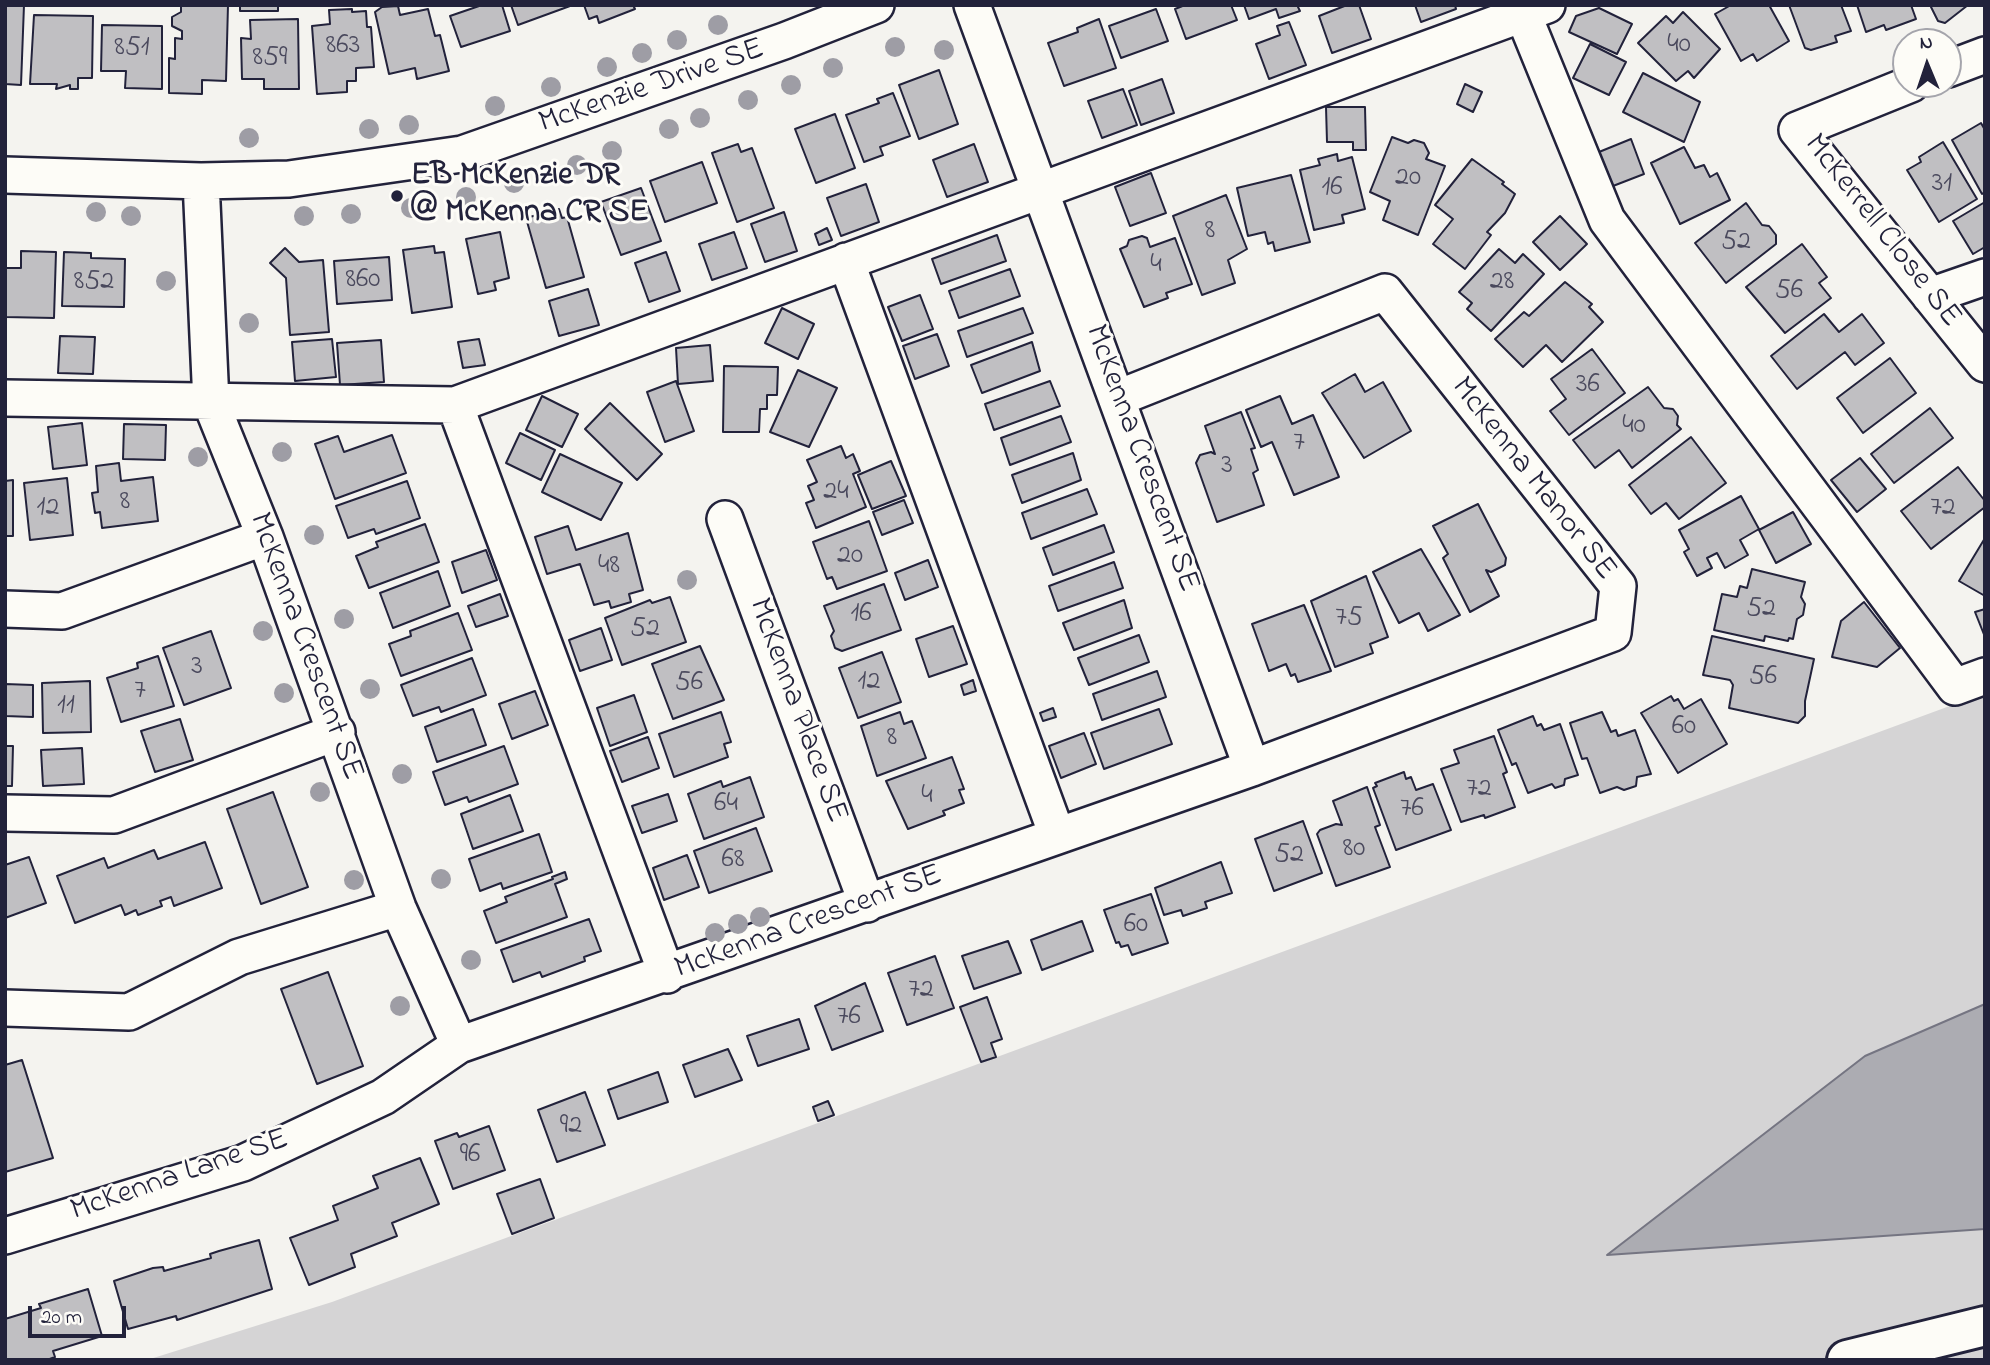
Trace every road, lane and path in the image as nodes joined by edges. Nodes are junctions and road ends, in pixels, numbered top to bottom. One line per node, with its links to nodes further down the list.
1 (876, 5): 8 (street, McKenzie Drive SE)
2 (972, 5): 9 (street, McKenna Crescent SE)
3 (1535, 10): 9 (street); 21 (street)
4 (1985, 55): 5 (street)
5 (1962, 64)
6 (1892, 92): 12 (street, McKerrell Close SE)
7 (5, 175): 8 (street, McKenzie Drive SE)
8 (201, 181): 16 (street, McKenna Crescent SE)
9 (1042, 190): 10 (street); 15 (street, McKenna Crescent SE)
10 (846, 261): 17 (street); 25 (street)
11 (1985, 277): 12 (street)
12 (1930, 296): 13 (street, McKerrell Close SE)
13 (1985, 364)
14 (5, 398): 16 (street)
15 (1118, 398): 23 (street, McKenna Crescent SE); 23 (street, McKenna Manor SE)
16 (211, 403): 17 (street); 19 (street, McKenna Crescent SE)
17 (455, 405): 28 (street)
18 (725, 519): 26 (street, McKenna Place SE)
19 (265, 537): 20 (street); 22 (street, McKenna Crescent SE)
20 (5, 609)
21 (1985, 676)
22 (337, 732): 24 (street); 27 (street, McKenna Crescent SE)
23 (1252, 768): 25 (street, McKenna Crescent SE)
24 (5, 813)
25 (1057, 835): 26 (street, McKenna Crescent SE)
26 (867, 904): 28 (street, McKenna Crescent SE)
27 (398, 908): 29 (street); 30 (street, McKenna Crescent SE)
28 (667, 975): 30 (street, McKenna Crescent SE)
29 (5, 1008)
30 (459, 1045): 31 (street, McKenna Lane SE)
31 (5, 1236)
32 (1985, 1326): 33 (highway)
33 (1847, 1360)

